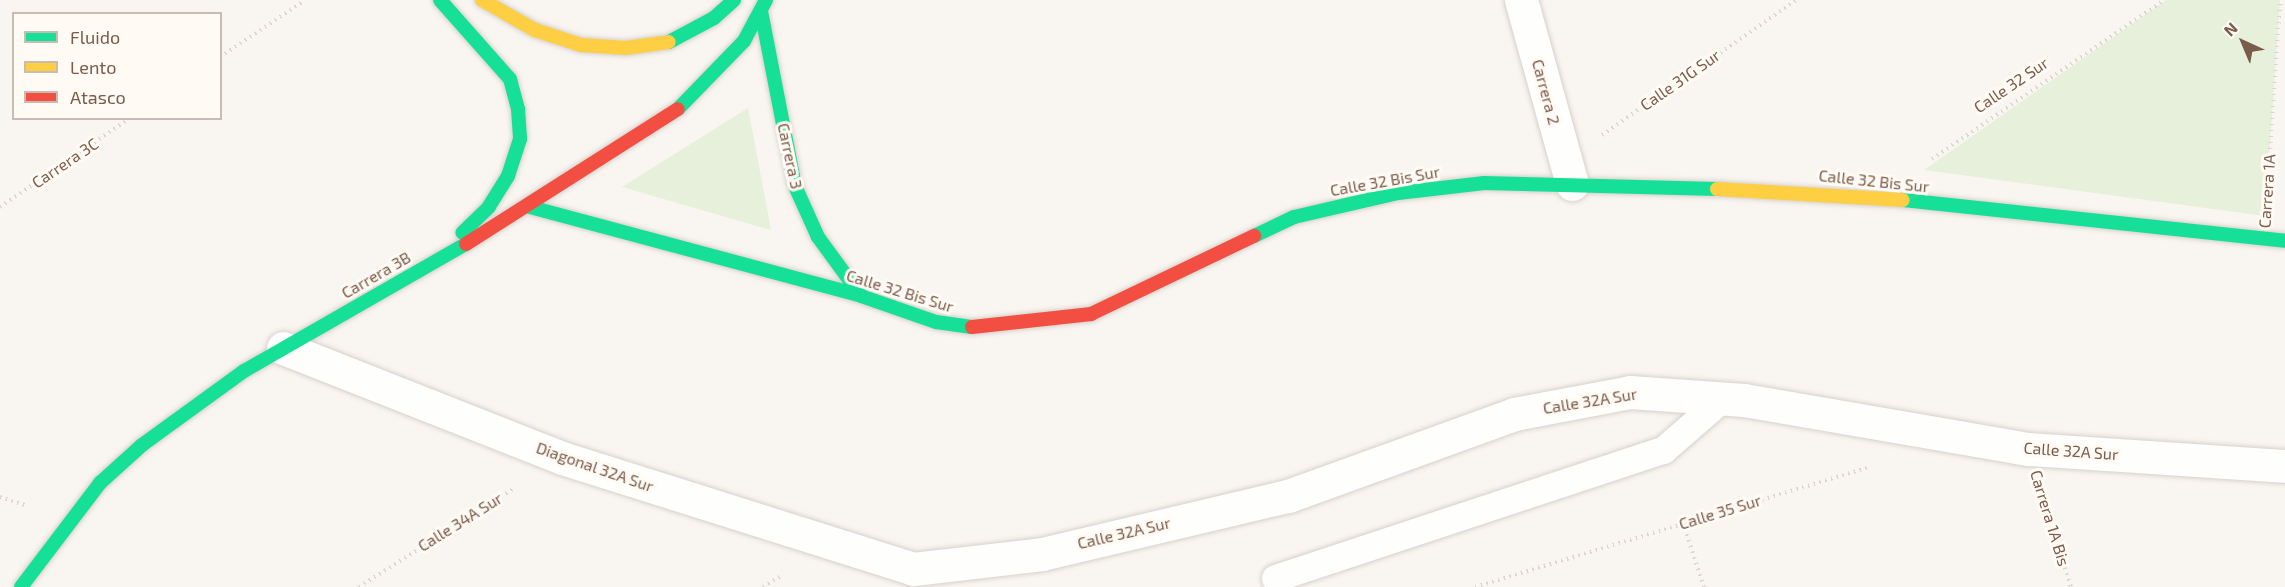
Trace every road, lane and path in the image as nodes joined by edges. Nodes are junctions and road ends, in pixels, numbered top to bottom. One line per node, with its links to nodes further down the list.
1 (305, 0): 10 (path)
2 (440, 0): 18 (street)
3 (482, 0): 4 (street)
4 (734, 0)
5 (1521, 0): 12 (street, Carrera 2)
6 (1796, 0): 12 (path, Calle 31G Sur)
7 (2164, 0): 13 (path, Calle 32 Sur)
8 (2280, 0): 16 (path, Carrera 1A)
9 (763, 5): 15 (street, Carrera 3B); 19 (street, Carrera 3)
10 (222, 56)
11 (127, 120): 14 (path, Carrera 3C)
12 (1568, 172): 13 (street, Calle 32 Bis Sur); 19 (street, Calle 32 Bis Sur)
13 (1877, 197): 16 (street, Calle 32 Bis Sur)
14 (0, 207)
15 (530, 207): 18 (street, Carrera 3B); 19 (street, Calle 32 Bis Sur)
16 (2264, 238): 17 (street, Calle 32 Bis Sur)
17 (2285, 241)
18 (432, 261): 20 (street, Carrera 3B)
19 (861, 296)
20 (283, 348): 23 (street, Diagonal 32A Sur); 31 (street, Carrera 3B)
21 (1724, 398): 22 (street, Calle 32A Sur); 29 (street, Calle 32A Sur); 30 (lane)
22 (2029, 449): 25 (street, Calle 32A Sur); 35 (path, Carrera 1A Bis)
23 (562, 458): 29 (street, Diagonal 32A Sur); 32 (path, Calle 34A Sur)
24 (1875, 465): 28 (path, Calle 35 Sur)
25 (2285, 466)
26 (0, 497): 27 (path)
27 (32, 507)
28 (1683, 523): 33 (path, Calle 35 Sur); 34 (path)
29 (910, 578)
30 (1275, 578)
31 (21, 587)
32 (359, 587)
33 (1475, 587)
34 (1704, 587)
35 (2071, 587)

